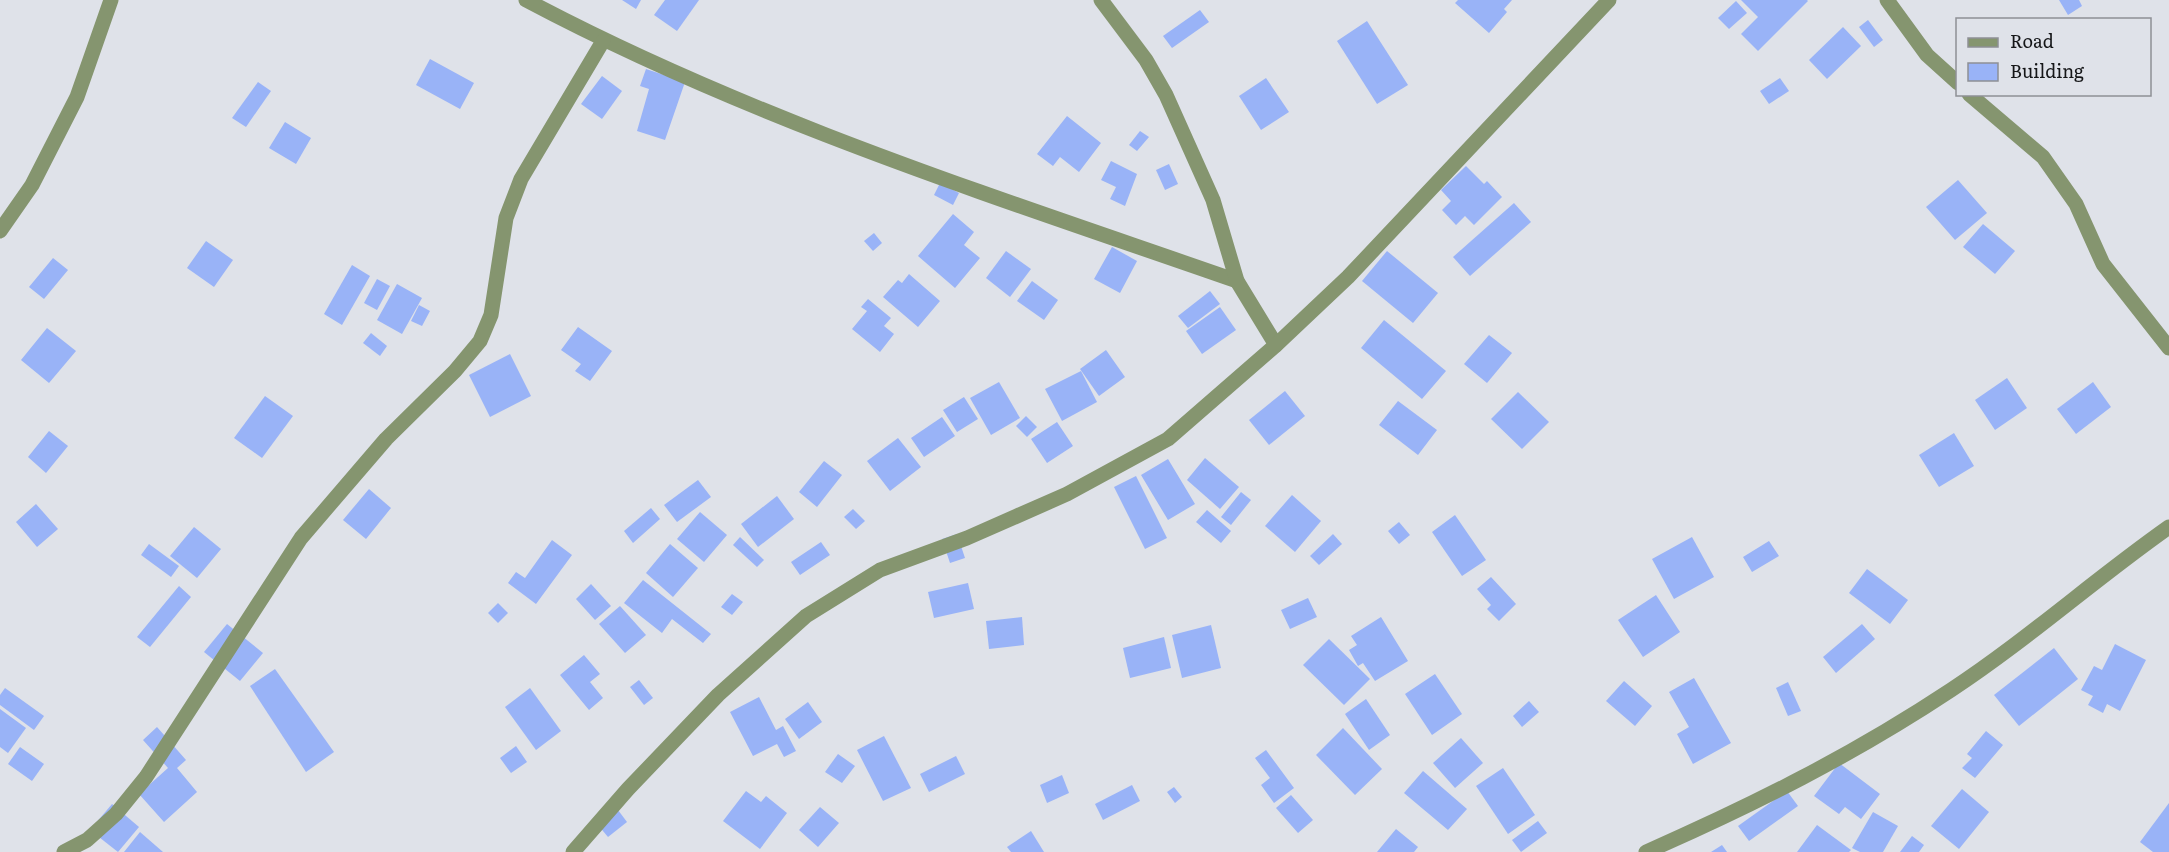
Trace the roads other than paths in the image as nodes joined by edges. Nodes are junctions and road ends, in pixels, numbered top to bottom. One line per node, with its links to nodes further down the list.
1 (111, 0): 9 (street)
2 (526, 0): 6 (street)
3 (1101, 0): 10 (street)
4 (1609, 0): 11 (street)
5 (1887, 0): 7 (street)
6 (603, 41): 10 (street); 14 (street)
7 (1956, 81)
8 (1971, 96): 12 (street)
9 (0, 231)
10 (1237, 281): 11 (street)
11 (1276, 345): 15 (street)
12 (2169, 348)
13 (2169, 527): 16 (street)
14 (64, 852)
15 (573, 852)
16 (1646, 852)

